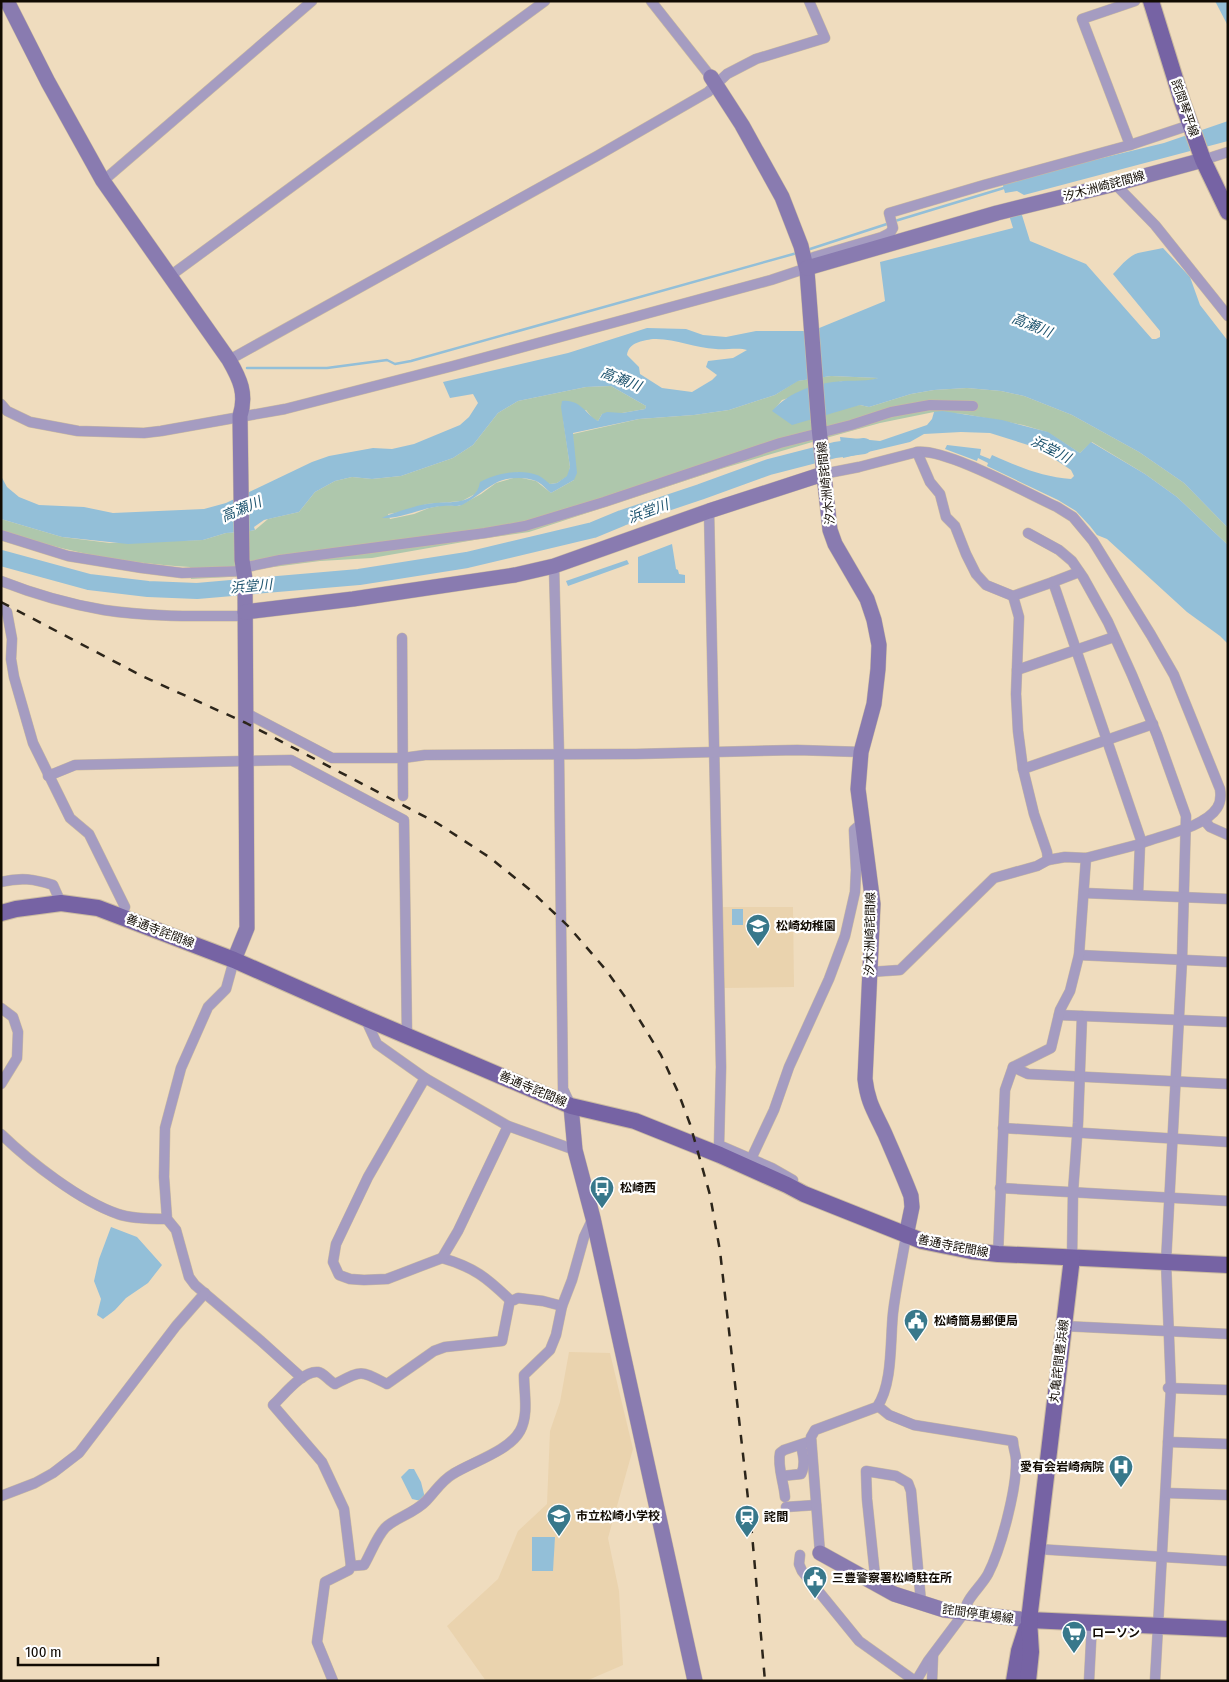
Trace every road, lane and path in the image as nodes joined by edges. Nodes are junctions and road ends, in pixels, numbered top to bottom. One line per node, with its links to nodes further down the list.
1 (7, 1): 13 (street)
2 (312, 1): 13 (street)
3 (545, 1): 17 (street)
4 (652, 1): 8 (street)
5 (809, 1): 8 (street)
6 (1135, 1): 10 (street)
7 (1151, 1): 9 (main road, 詫間琴平線)
8 (714, 81): 16 (street); 19 (street)
9 (1192, 128): 10 (street); 12 (main road, 詫間琴平線)
10 (1130, 145): 16 (street)
11 (1228, 152): 12 (street)
12 (1202, 157): 14 (street, 汐木洲崎詫間線); 15 (main road, 詫間琴平線)
13 (103, 181): 17 (street)
14 (1115, 184): 16 (street, 汐木洲崎詫間線); 18 (street)
15 (1228, 212)
16 (805, 261): 22 (street); 23 (street, 汐木洲崎詫間線)
17 (170, 276): 19 (street)
18 (1228, 316)
19 (229, 360): 22 (street)
20 (1, 404): 22 (street)
21 (972, 406): 23 (street)
22 (240, 418): 30 (street)
23 (820, 434): 25 (street, 汐木洲崎詫間線); 30 (street)
24 (917, 452): 25 (street); 34 (street); 52 (street)
25 (824, 474): 26 (street); 44 (street, 汐木洲崎詫間線)
26 (709, 511): 29 (street); 45 (street)
27 (1028, 533): 31 (street)
28 (1, 535): 30 (street)
29 (554, 566): 36 (street); 46 (street)
30 (243, 570): 36 (street)
31 (1079, 572): 33 (street); 37 (street)
32 (1, 581): 36 (street)
33 (1053, 582): 34 (street); 39 (street)
34 (1013, 596): 40 (street)
35 (1, 608): 50 (street)
36 (245, 614): 41 (street)
37 (1114, 637): 39 (street); 42 (street)
38 (402, 638): 47 (street)
39 (1077, 650): 40 (street); 43 (street)
40 (1017, 670): 49 (street)
41 (246, 713): 47 (street); 48 (street)
42 (1153, 724): 43 (street); 54 (street)
43 (1107, 739): 49 (street); 56 (street)
44 (861, 752): 45 (street); 53 (street, 汐木洲崎詫間線)
45 (714, 753): 46 (street); 93 (street)
46 (559, 754): 47 (street); 85 (street)
47 (403, 758): 51 (street)
48 (246, 761): 50 (street); 68 (street); 78 (street)
49 (1023, 768): 58 (street)
50 (48, 776): 66 (street)
51 (403, 796)
52 (1204, 820): 54 (street); 55 (street)
53 (862, 823): 71 (street, 汐木洲崎詫間線); 93 (street)
54 (1186, 828): 56 (street); 62 (street)
55 (1228, 836)
56 (1141, 843): 57 (street); 61 (street)
57 (1086, 858): 58 (street); 60 (street)
58 (1048, 860): 71 (street)
59 (1, 882): 64 (street)
60 (1084, 893): 61 (street); 67 (street)
61 (1138, 894): 62 (street)
62 (1183, 897): 63 (street); 69 (street)
63 (1228, 899)
64 (61, 903): 65 (main road, 善通寺詫間線); 66 (main road, 善通寺詫間線)
65 (1, 913)
66 (120, 916): 68 (main road, 善通寺詫間線)
67 (1079, 955): 69 (street); 73 (street)
68 (234, 960): 75 (main road, 善通寺詫間線); 100 (street)
69 (1182, 960): 70 (street); 76 (street)
70 (1228, 962)
71 (870, 972): 101 (street, 汐木洲崎詫間線)
72 (1, 1008): 83 (street)
73 (1059, 1015): 74 (street); 79 (street)
74 (1082, 1016): 76 (street); 80 (street)
75 (365, 1018): 78 (main road, 善通寺詫間線); 81 (street)
76 (1178, 1020): 77 (street); 82 (street)
77 (1228, 1022)
78 (407, 1036): 85 (main road, 善通寺詫間線)
79 (1013, 1067): 80 (street); 87 (street)
80 (1079, 1076): 82 (street); 88 (street)
81 (426, 1078): 86 (street); 103 (street)
82 (1176, 1080): 84 (street); 90 (street)
83 (1, 1084)
84 (1228, 1084)
85 (571, 1106): 92 (street); 97 (main road, 善通寺詫間線)
86 (508, 1126): 92 (street); 103 (street)
87 (1003, 1128): 88 (street); 94 (street)
88 (1077, 1132): 90 (street); 95 (street)
89 (1, 1134): 100 (street)
90 (1172, 1139): 91 (street); 96 (street)
91 (1228, 1142)
92 (575, 1150): 99 (street)
93 (750, 1159): 97 (street)
94 (1000, 1188): 95 (street); 102 (street)
95 (1073, 1192): 96 (street); 104 (street)
96 (1168, 1198): 98 (street); 105 (street)
97 (818, 1200): 101 (main road, 善通寺詫間線)
98 (1228, 1201)
99 (593, 1218): 109 (street); 141 (street)
100 (167, 1219): 107 (street)
101 (906, 1236): 102 (main road, 善通寺詫間線); 116 (street)
102 (998, 1254): 104 (main road, 善通寺詫間線)
103 (442, 1258): 108 (street)
104 (1072, 1258): 105 (main road); 110 (main road, 丸亀詫間豊浜線)
105 (1166, 1262): 106 (main road); 111 (street)
106 (1228, 1265)
107 (204, 1293): 113 (street); 124 (street)
108 (510, 1300): 109 (street); 113 (street)
109 (562, 1306): 131 (street)
110 (1063, 1326): 111 (street); 126 (main road, 丸亀詫間豊浜線)
111 (1169, 1331): 112 (street); 114 (street)
112 (1228, 1334)
113 (302, 1378): 131 (street)
114 (1169, 1388): 115 (street); 118 (street)
115 (1228, 1390)
116 (878, 1406): 117 (street); 134 (street)
117 (812, 1441): 120 (street); 125 (street)
118 (1168, 1442): 119 (street); 122 (street)
119 (1228, 1444)
120 (801, 1445): 121 (street); 121 (street)
121 (782, 1476): 125 (street)
122 (1166, 1493): 123 (street); 129 (street)
123 (1228, 1495)
124 (1, 1496)
125 (816, 1505): 127 (street)
126 (1037, 1548): 129 (street); 135 (main road, 丸亀詫間豊浜線)
127 (820, 1553): 132 (street, 詫間停車場線)
128 (800, 1555): 142 (street)
129 (1162, 1557): 130 (street); 137 (street)
130 (1228, 1561)
131 (351, 1566): 140 (street)
132 (876, 1585): 133 (street, 詫間停車場線); 133 (street)
133 (921, 1602): 134 (street, 詫間停車場線)
134 (964, 1613): 135 (street, 詫間停車場線); 139 (street)
135 (1029, 1620): 136 (main road); 144 (main road, 丸亀詫間豊浜線); 145 (main road, 丸亀詫間豊浜線)
136 (1092, 1623): 137 (main road); 146 (street)
137 (1158, 1625): 138 (main road); 147 (street)
138 (1228, 1629)
139 (932, 1656): 142 (street); 143 (street)
140 (333, 1681)
141 (695, 1681)
142 (916, 1681)
143 (932, 1681)
144 (1014, 1681)
145 (1028, 1681)
146 (1089, 1681)
147 (1155, 1681)

